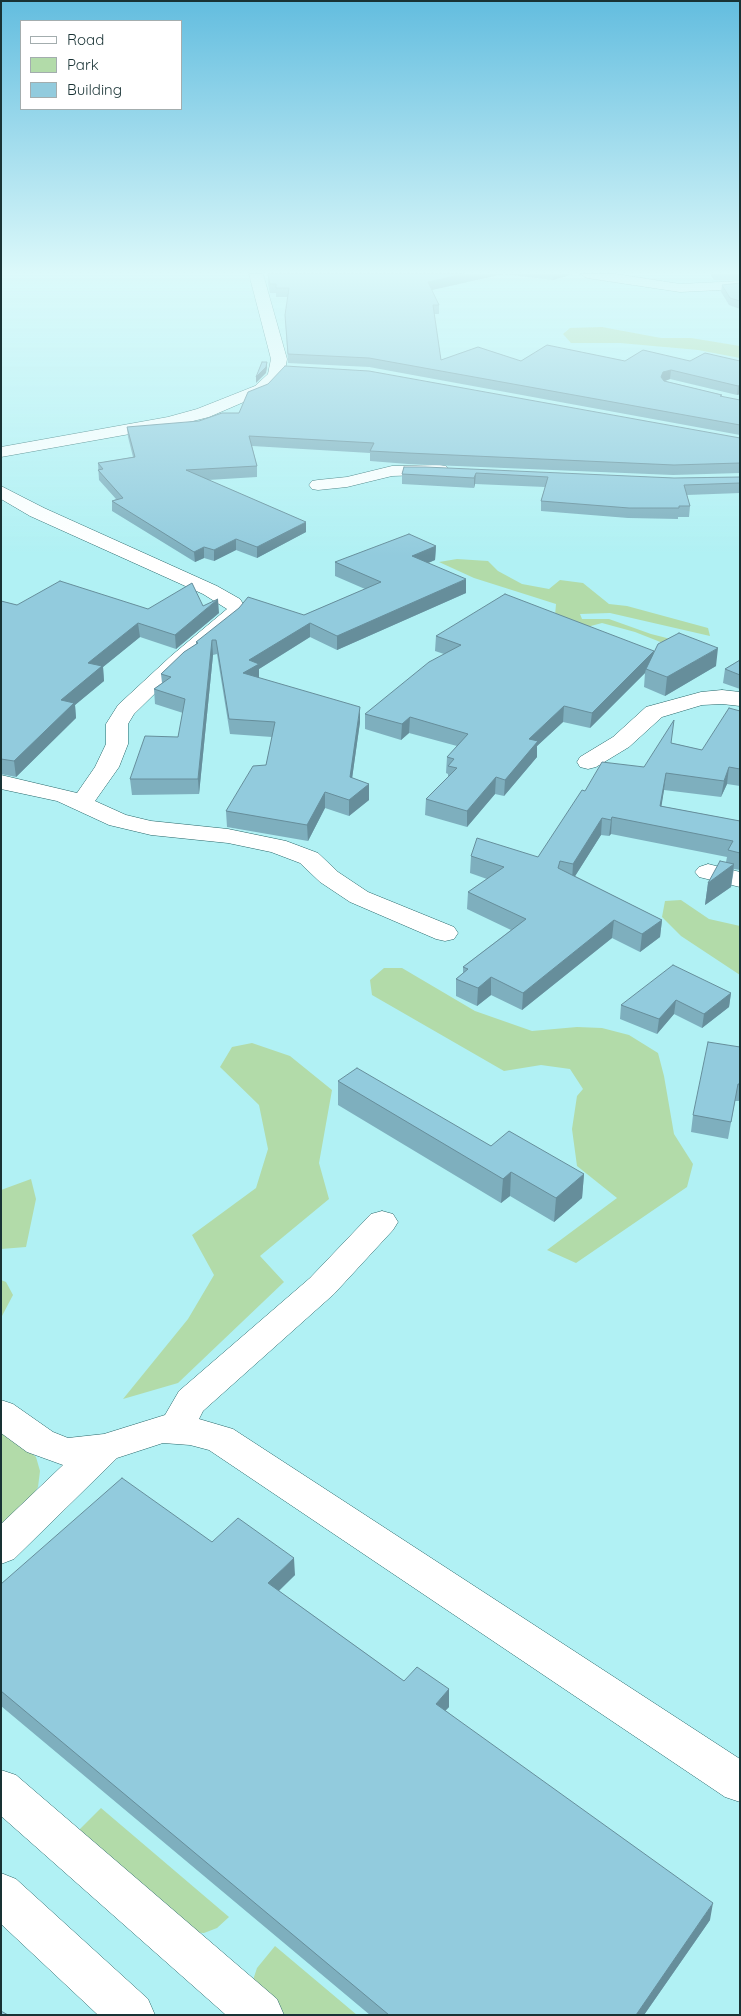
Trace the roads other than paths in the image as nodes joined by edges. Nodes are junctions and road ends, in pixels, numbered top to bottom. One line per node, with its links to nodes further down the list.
1 (279, 369): 2 (street); 3 (street)
2 (298, 370)
3 (1, 452)
4 (454, 471): 5 (street)
5 (318, 486)
6 (1, 491): 10 (street)
7 (740, 699): 8 (street)
8 (588, 762)
9 (1, 782): 10 (street)
10 (80, 804): 13 (street)
11 (708, 872): 12 (street)
12 (740, 880)
13 (445, 933)
14 (382, 1222): 16 (street)
15 (1, 1414): 17 (street)
16 (175, 1430): 17 (street); 19 (street)
17 (104, 1448): 18 (street)
18 (1, 1548)
19 (740, 1782)
20 (1, 1789): 23 (street)
21 (1, 1894): 22 (street)
22 (132, 2015)
23 (261, 2015)

